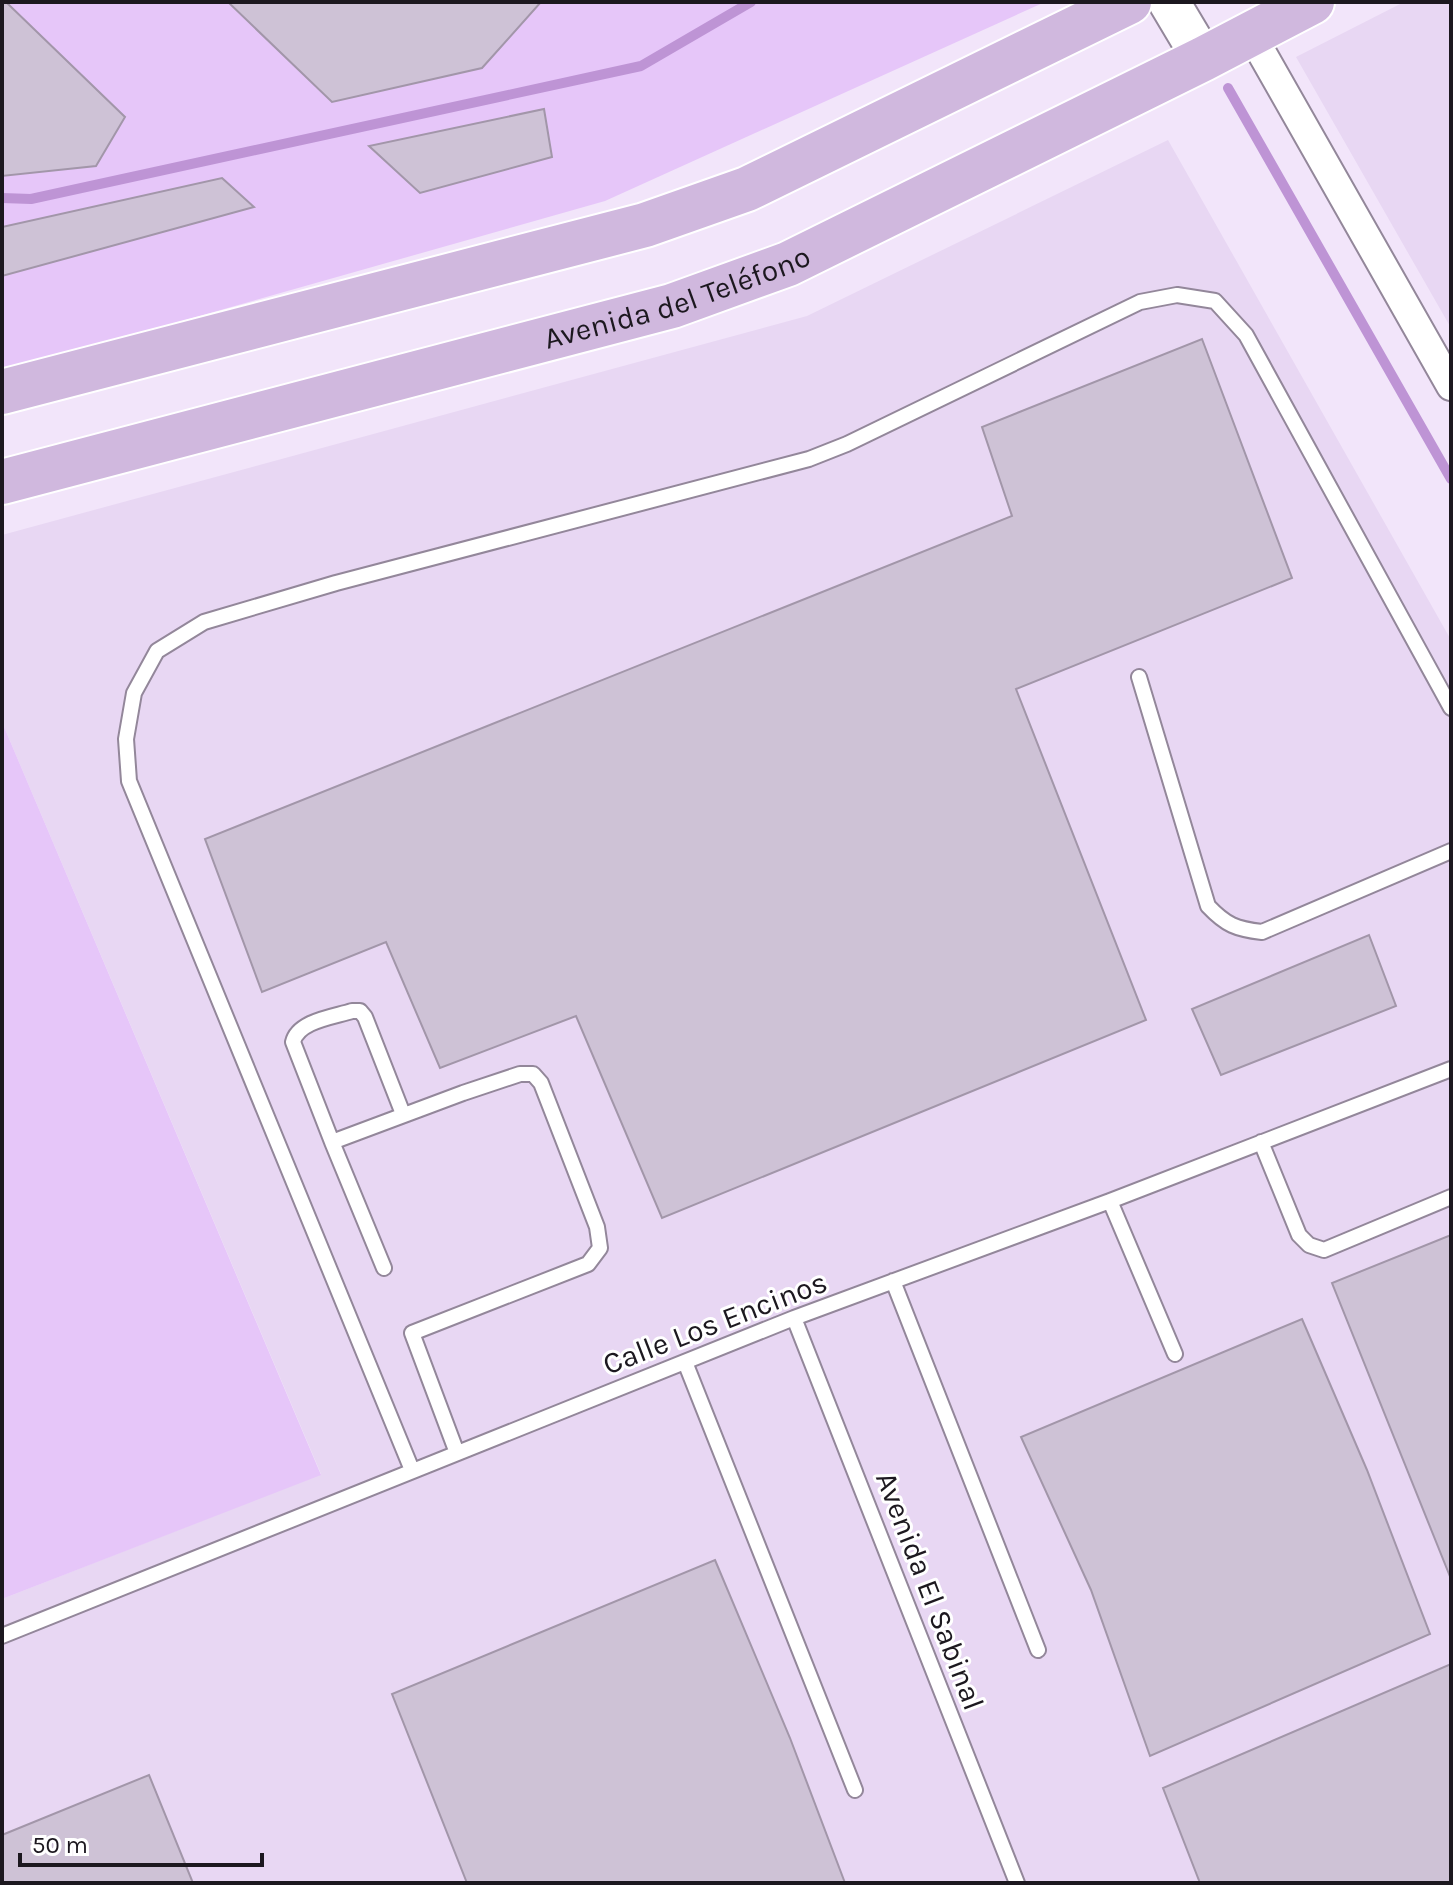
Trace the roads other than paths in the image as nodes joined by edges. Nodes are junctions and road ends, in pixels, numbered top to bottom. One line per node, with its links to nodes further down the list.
1 (1129, 2): 7 (main road)
2 (1169, 2): 5 (main road)
3 (1312, 2): 4 (main road, Avenida del Teléfono)
4 (1251, 34): 5 (main road, Avenida del Teléfono); 6 (street)
5 (1203, 59): 8 (main road, Avenida del Teléfono)
6 (1451, 386)
7 (2, 392)
8 (2, 482)
9 (1139, 677): 11 (lane)
10 (1451, 708): 24 (lane)
11 (1451, 851)
12 (1451, 1069): 15 (lane, Calle Los Encinos)
13 (403, 1114): 14 (lane); 14 (lane); 23 (lane)
14 (332, 1142): 18 (lane)
15 (1261, 1142): 16 (lane); 17 (lane, Calle Los Encinos)
16 (1451, 1197)
17 (1110, 1201): 19 (lane, Calle Los Encinos); 21 (lane)
18 (384, 1268)
19 (893, 1281): 20 (lane, Calle Los Encinos); 26 (lane)
20 (794, 1318): 22 (lane, Calle Los Encinos); 28 (lane, Avenida El Sabinal)
21 (1175, 1354)
22 (685, 1362): 23 (lane, Calle Los Encinos); 27 (lane)
23 (457, 1453): 24 (lane, Calle Los Encinos)
24 (412, 1470): 25 (lane, Calle Los Encinos)
25 (2, 1636)
26 (1038, 1650)
27 (855, 1790)
28 (1017, 1883)

